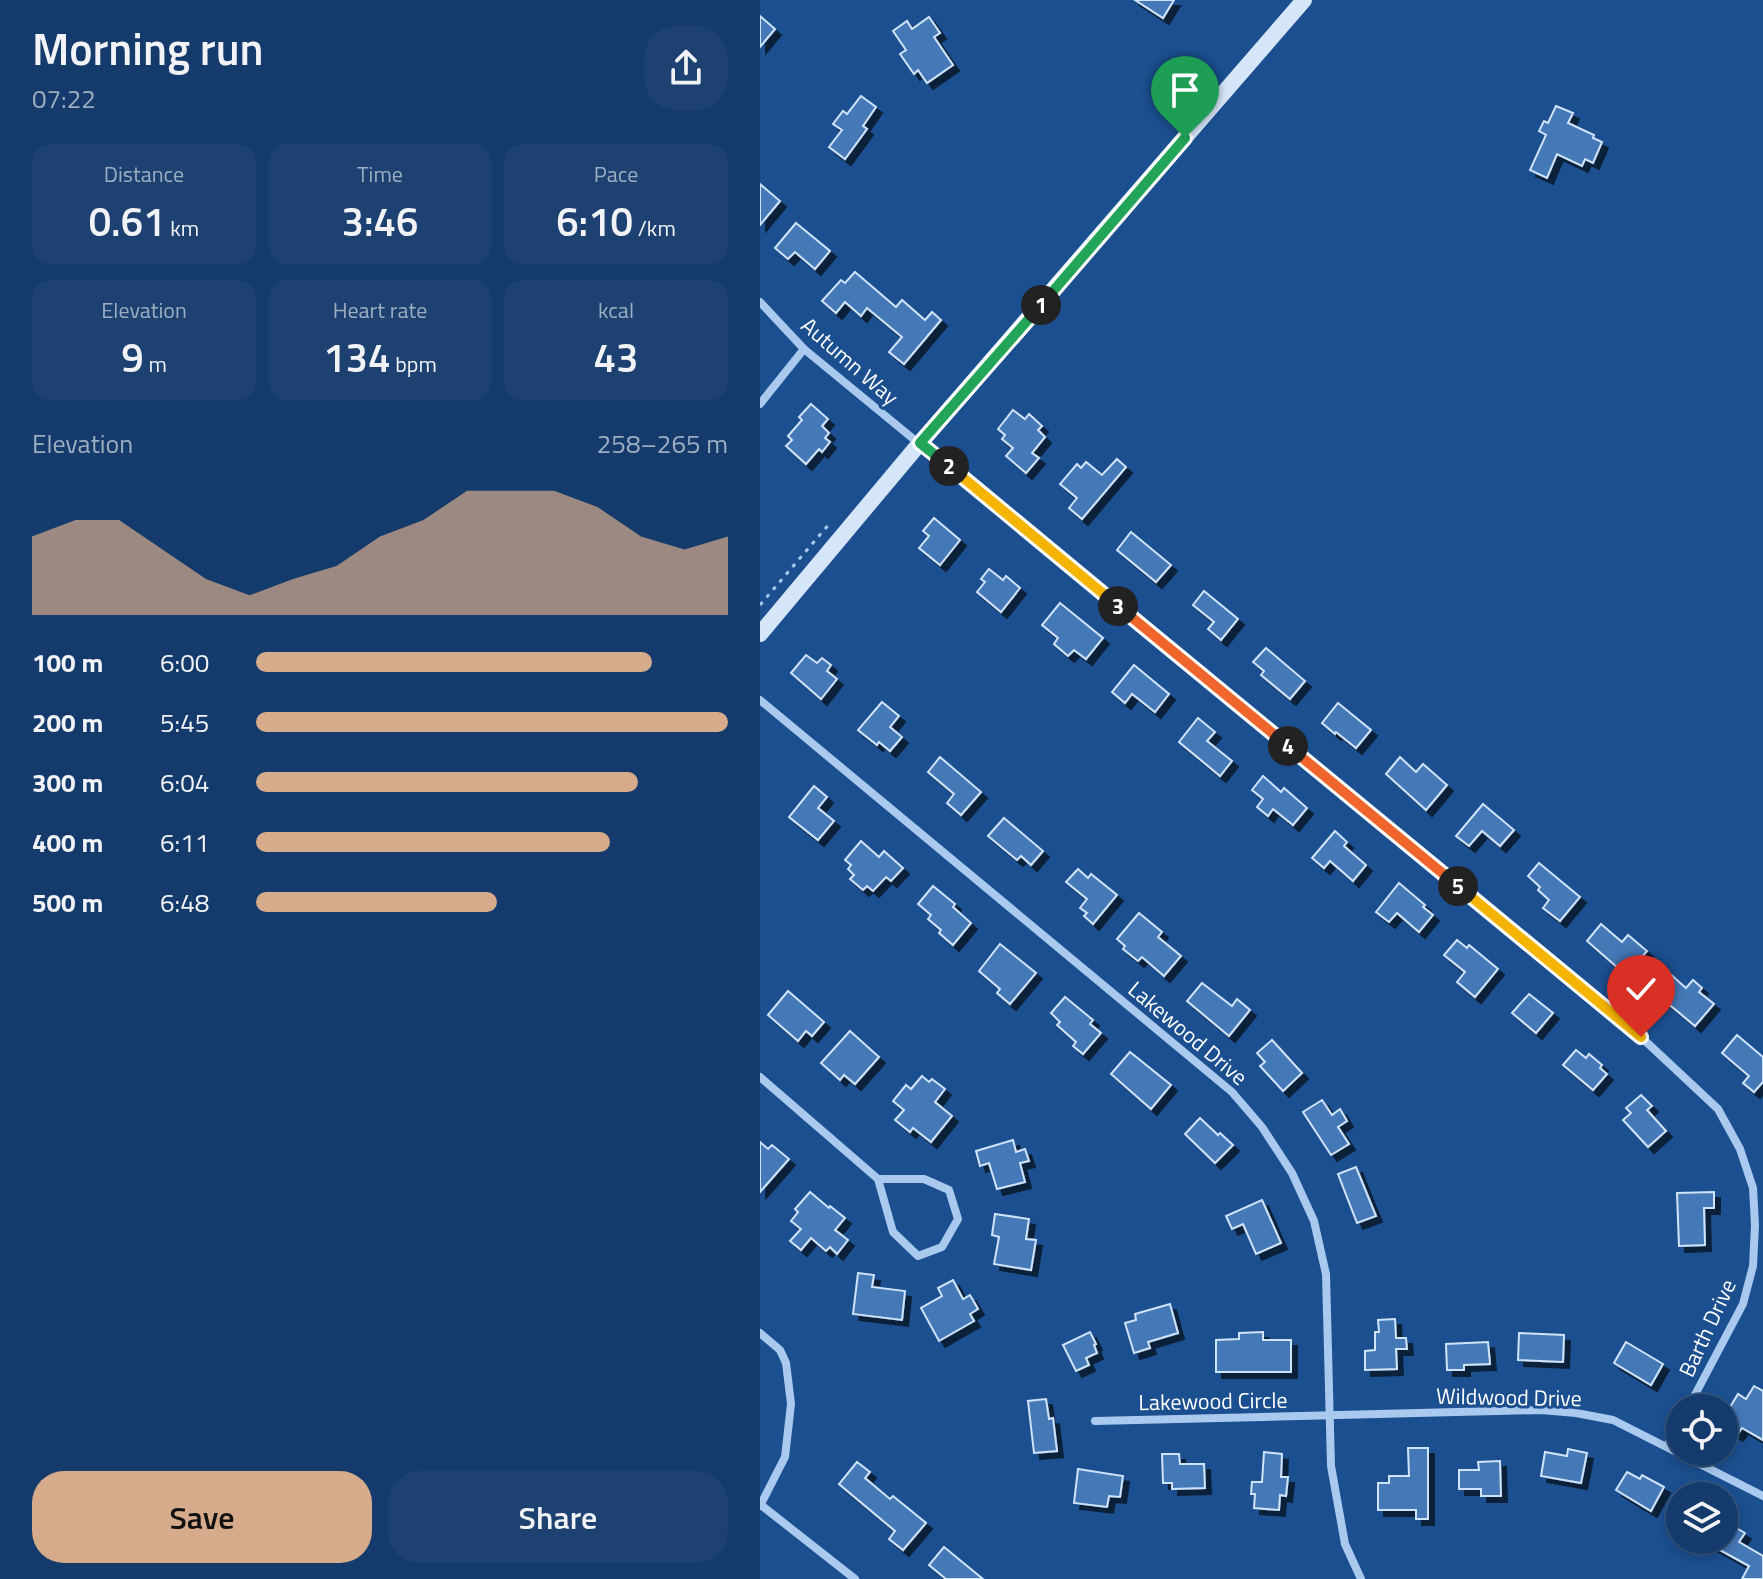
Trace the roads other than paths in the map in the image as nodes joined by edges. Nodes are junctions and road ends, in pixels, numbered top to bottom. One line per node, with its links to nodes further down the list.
1 (1304, 0): 5 (main road)
2 (760, 302): 3 (street, Autumn Way)
3 (804, 349): 4 (street); 5 (street, Autumn Way)
4 (760, 404)
5 (920, 443): 6 (main road); 10 (street, Barth Drive)
6 (760, 634)
7 (760, 700): 13 (street, Lakewood Drive)
8 (760, 1077): 9 (street)
9 (878, 1179): 9 (street)
10 (1758, 1188): 12 (street, Barth Drive)
11 (760, 1333): 18 (street)
12 (1695, 1394)
13 (1331, 1416): 14 (street, Lakewood Circle); 15 (street, Wildwood Drive); 20 (street, Lakewood Drive)
14 (1095, 1421)
15 (1666, 1446)
16 (1705, 1466): 17 (street, Wildwood Drive)
17 (1763, 1496)
18 (761, 1506): 19 (street)
19 (855, 1579)
20 (1361, 1579)

